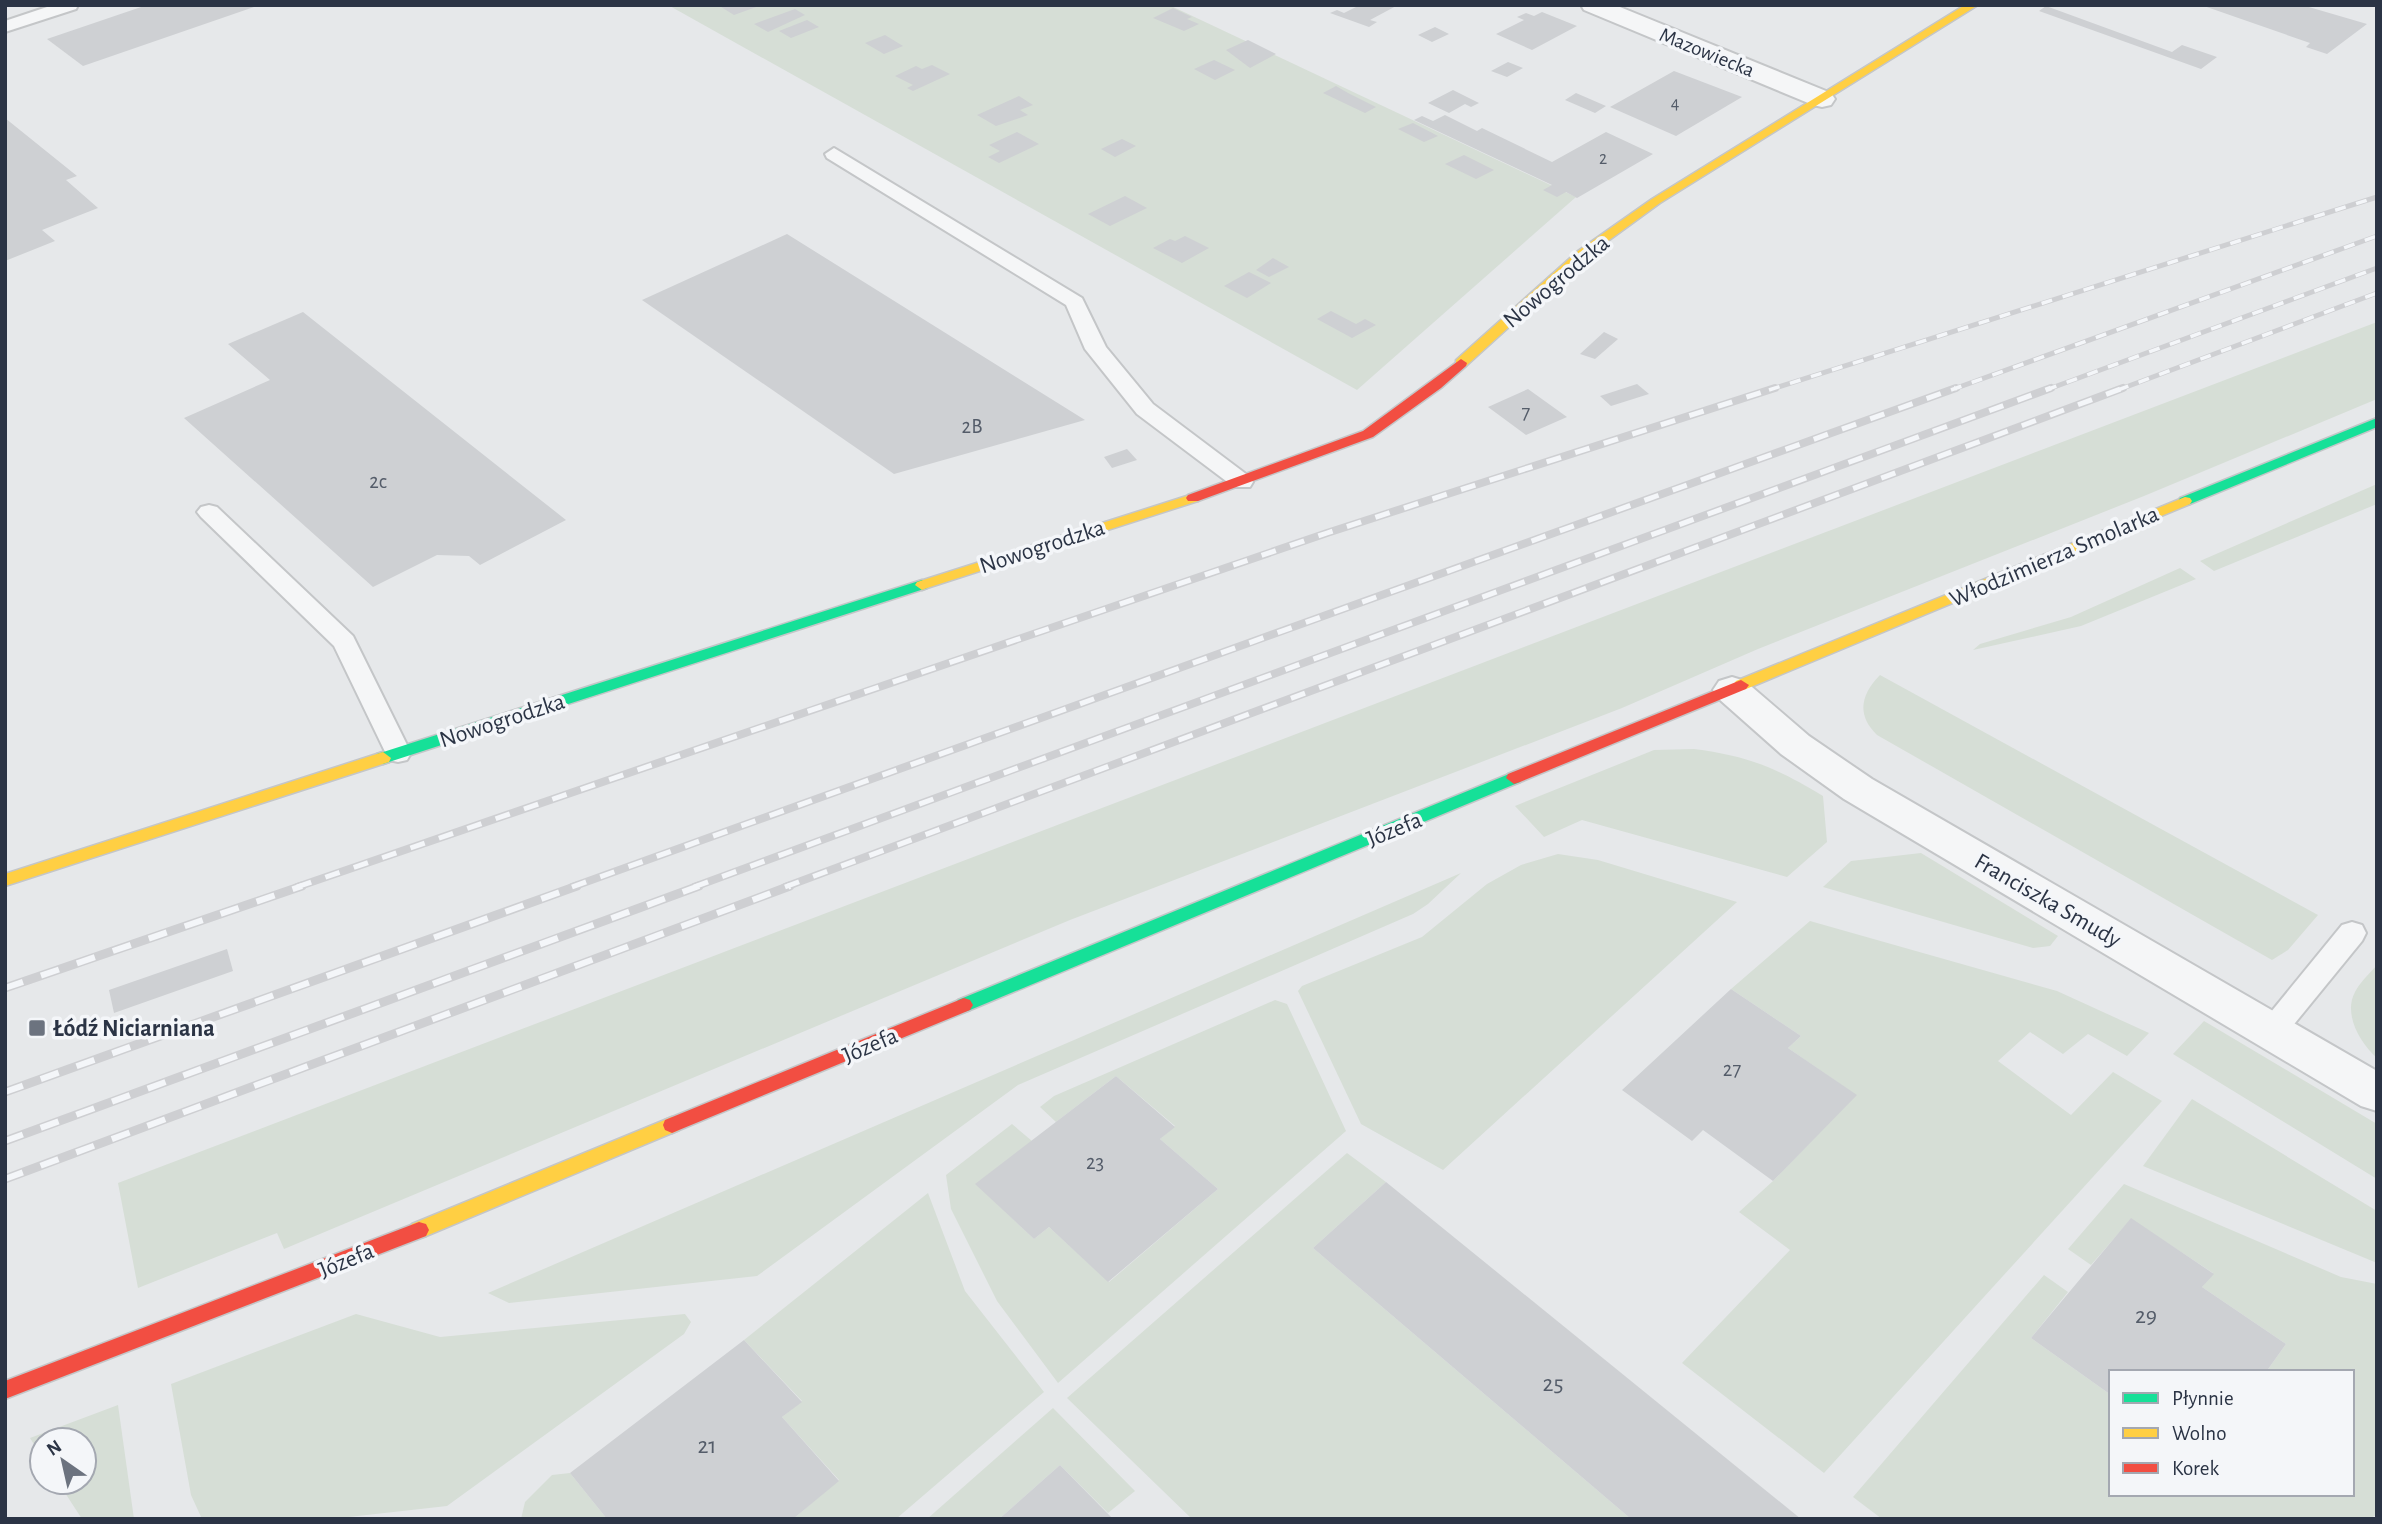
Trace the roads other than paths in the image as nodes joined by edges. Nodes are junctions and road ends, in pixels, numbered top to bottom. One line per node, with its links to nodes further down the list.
1 (70, 5): 4 (lane)
2 (1593, 5): 6 (street, Mazowiecka)
3 (1973, 5): 6 (street, Nowogrodzka)
4 (36, 10): 5 (lane)
5 (5, 27)
6 (1822, 99): 9 (street, Nowogrodzka)
7 (834, 154): 9 (lane)
8 (2377, 422): 11 (street, Włodzimierza Smolarka)
9 (1242, 482): 12 (street, Nowogrodzka)
10 (209, 512): 12 (lane)
11 (1732, 691): 15 (street, Franciszka Smudy); 17 (street, Józefa)
12 (398, 753): 13 (street, Nowogrodzka)
13 (5, 880)
14 (2352, 933): 15 (lane)
15 (2272, 1031): 16 (street, Franciszka Smudy)
16 (2377, 1093)
17 (5, 1390)

